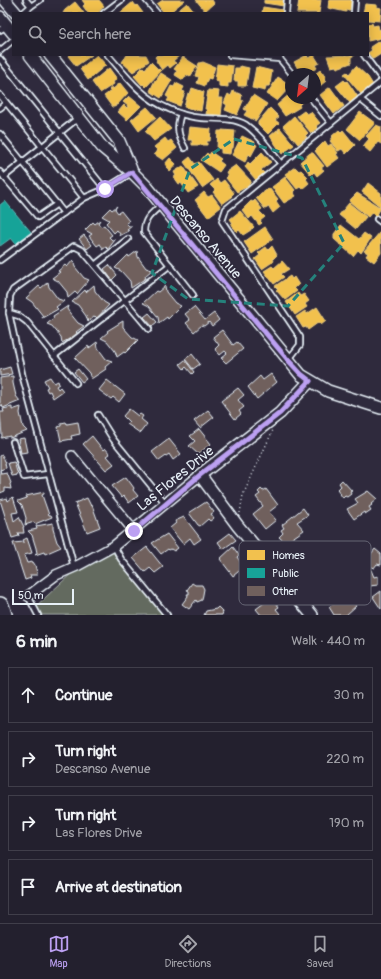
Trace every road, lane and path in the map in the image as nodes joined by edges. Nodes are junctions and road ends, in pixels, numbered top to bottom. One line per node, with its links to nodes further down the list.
1 (5, 0): 9 (street)
2 (26, 0): 8 (lane)
3 (40, 0): 8 (lane)
4 (121, 0): 11 (lane)
5 (146, 0): 12 (lane)
6 (287, 0): 13 (lane)
7 (355, 0): 14 (lane)
8 (31, 6): 10 (lane)
9 (15, 12)
10 (24, 12)
11 (105, 12)
12 (156, 12)
13 (286, 12)
14 (354, 12)
15 (0, 17): 16 (street)
16 (7, 30)
17 (12, 41): 18 (lane)
18 (0, 51)
19 (31, 56): 36 (street, Descanso Avenue)
20 (51, 56): 45 (street)
21 (109, 56): 34 (lane)
22 (255, 56): 24 (lane)
23 (365, 56): 27 (lane)
24 (280, 57): 26 (lane)
25 (0, 59): 38 (lane)
26 (288, 68)
27 (381, 78)
28 (381, 82): 30 (lane)
29 (0, 95): 31 (lane)
30 (360, 99): 35 (lane); 37 (lane)
31 (6, 103): 33 (lane); 40 (lane)
32 (316, 104): 37 (lane)
33 (0, 108)
34 (181, 114): 41 (lane); 43 (lane)
35 (381, 116)
36 (79, 118): 38 (lane); 45 (street, Descanso Avenue)
37 (331, 123): 43 (lane)
38 (59, 132): 40 (lane); 47 (lane)
39 (0, 134): 42 (lane)
40 (42, 146): 42 (lane); 48 (lane)
41 (185, 148)
42 (22, 161): 46 (lane); 49 (lane)
43 (281, 164): 61 (lane)
44 (0, 172): 46 (lane)
45 (132, 172): 47 (lane); 50 (street, Descanso Avenue)
46 (4, 177): 49 (lane)
47 (105, 189): 48 (lane)
48 (84, 198): 51 (lane)
49 (57, 204): 51 (lane)
50 (160, 206): 55 (lane); 61 (street, Descanso Avenue)
51 (64, 213): 53 (lane)
52 (128, 239): 54 (lane)
53 (0, 260)
54 (95, 265): 57 (lane); 58 (lane)
55 (170, 265): 56 (lane); 57 (lane)
56 (193, 295)
57 (125, 300): 59 (lane); 60 (lane)
58 (9, 313): 60 (lane); 69 (lane)
59 (150, 329)
60 (54, 356): 63 (lane)
61 (288, 360): 62 (street, Descanso Avenue)
62 (310, 381): 64 (street, Descanso Avenue); 65 (street, Las Flores Drive)
63 (76, 383)
64 (381, 408)
65 (280, 413): 70 (street, Las Flores Drive); 72 (path)
66 (98, 415): 71 (lane)
67 (13, 442): 69 (lane)
68 (72, 456): 73 (street)
69 (48, 474): 76 (lane)
70 (200, 475): 71 (street, Las Flores Drive); 72 (street)
71 (166, 504): 73 (street, Las Flores Drive)
72 (238, 526): 74 (street)
73 (134, 531): 75 (street, Las Flores Drive)
74 (250, 541)
75 (114, 546): 76 (street, Las Flores Drive); 82 (lane)
76 (74, 567): 77 (street, Las Flores Drive)
77 (28, 596): 81 (lane)
78 (304, 605): 83 (street)
79 (0, 606): 80 (highway)
80 (3, 615)
81 (38, 615)
82 (167, 615)
83 (312, 615)

